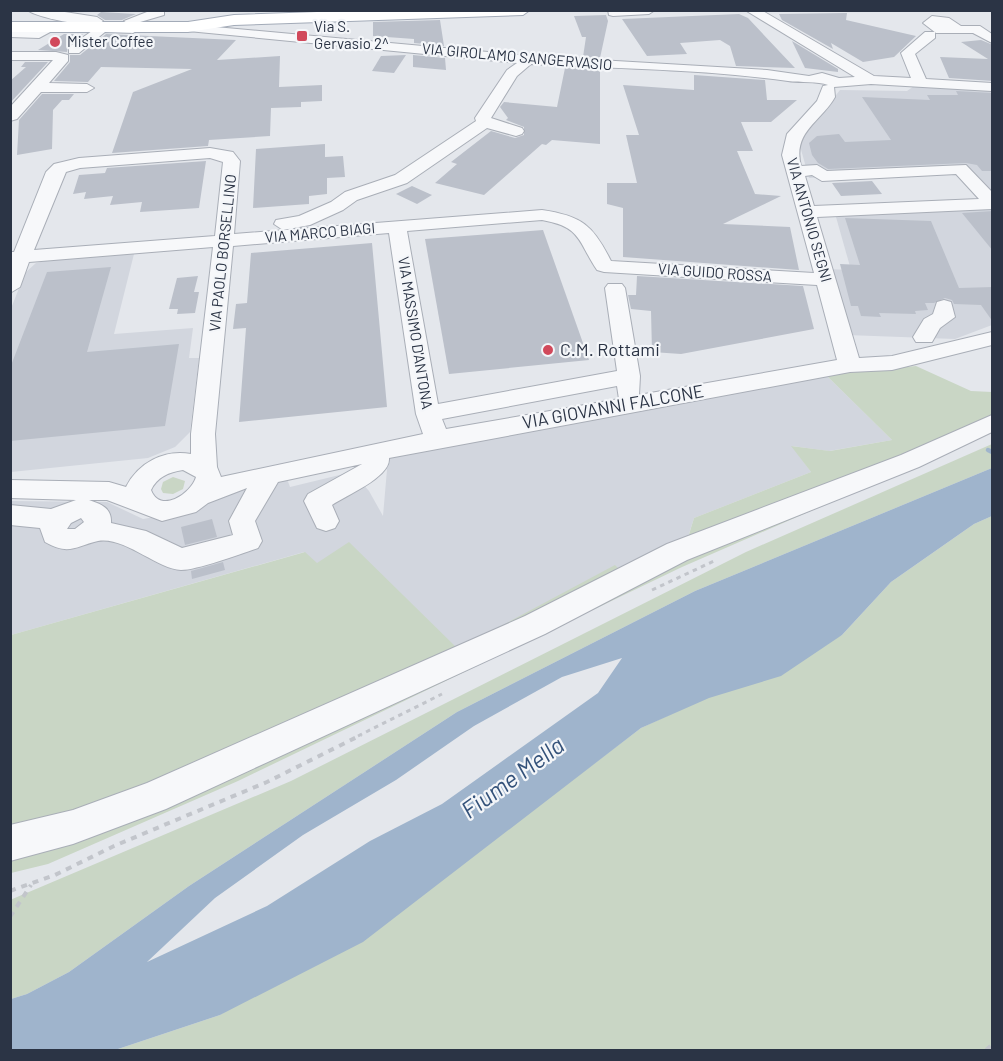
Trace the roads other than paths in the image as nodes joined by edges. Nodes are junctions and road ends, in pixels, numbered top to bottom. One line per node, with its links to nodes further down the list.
1 (33, 10): 15 (street)
2 (158, 10): 10 (street)
3 (419, 10): 7 (main road)
4 (523, 10): 12 (main road)
5 (649, 10): 8 (street)
6 (751, 10): 24 (street)
7 (383, 11): 12 (main road)
8 (638, 11): 9 (street)
9 (613, 12)
10 (128, 15): 11 (main road); 14 (main road)
11 (178, 21): 12 (main road); 14 (street); 15 (main road)
12 (218, 23): 22 (street, VIA GIROLAMO SANGERVASIO)
13 (10, 26): 15 (main road)
14 (98, 26): 15 (main road); 15 (street); 20 (street)
15 (41, 30): 17 (street); 21 (street)
16 (958, 30): 19 (street)
17 (10, 33)
18 (930, 35): 23 (street)
19 (993, 39)
20 (74, 50)
21 (10, 54): 27 (street)
22 (526, 59): 26 (street, VIA GIROLAMO SANGERVASIO); 31 (street)
23 (909, 59): 25 (street); 25 (street)
24 (861, 77): 25 (street); 26 (street)
25 (918, 78): 28 (street)
26 (832, 86): 33 (street, VIA ANTONIO SEGNI)
27 (37, 87): 29 (street); 30 (street)
28 (993, 87)
29 (87, 88)
30 (11, 116)
31 (484, 123): 32 (street); 35 (street)
32 (516, 131)
33 (795, 171): 34 (street); 36 (street, VIA ANTONIO SEGNI)
34 (993, 203): 36 (street)
35 (339, 204): 37 (street); 39 (street)
36 (806, 211): 43 (street, VIA ANTONIO SEGNI)
37 (494, 219): 38 (street, VIA MARCO BIAGI); 42 (street, VIA MARCO BIAGI)
38 (397, 226): 39 (street, VIA MARCO BIAGI); 52 (street, VIA MASSIMO D'ANTONA)
39 (274, 233): 40 (street, VIA MARCO BIAGI)
40 (224, 236): 41 (street, VIA MARCO BIAGI); 41 (street, VIA PAOLO BORSELLINO); 54 (street, VIA PAOLO BORSELLINO)
41 (16, 258): 44 (street, VIA PAOLO BORSELLINO)
42 (604, 266): 43 (street, VIA GUIDO ROSSA)
43 (826, 280): 49 (street, VIA ANTONIO SEGNI)
44 (10, 287)
45 (615, 288): 50 (street)
46 (944, 306): 48 (street)
47 (989, 343): 49 (street, VIA GIOVANNI FALCONE)
48 (918, 344)
49 (850, 350): 51 (street, VIA GIOVANNI FALCONE)
50 (629, 376): 51 (street); 52 (street)
51 (628, 404): 55 (street, VIA GIOVANNI FALCONE)
52 (428, 414): 55 (street, VIA MASSIMO D'ANTONA)
53 (993, 423): 67 (street)
54 (203, 434): 57 (street); 60 (street, VIA PAOLO BORSELLINO)
55 (437, 439): 56 (street, VIA GIOVANNI FALCONE)
56 (376, 451): 58 (street, VIA GIOVANNI FALCONE); 66 (street)
57 (170, 463): 59 (street, VIA GIOVANNI FALCONE); 60 (street)
58 (270, 474): 60 (street, VIA GIOVANNI FALCONE); 65 (street)
59 (146, 476): 62 (street, VIA GIOVANNI FALCONE); 63 (street)
60 (203, 484): 63 (street, VIA GIOVANNI FALCONE); 65 (street)
61 (10, 489): 62 (street, VIA GIOVANNI FALCONE)
62 (109, 490): 63 (street, VIA GIOVANNI FALCONE)
63 (143, 503)
64 (10, 515): 65 (street)
65 (242, 521)
66 (326, 521)
67 (10, 843)

